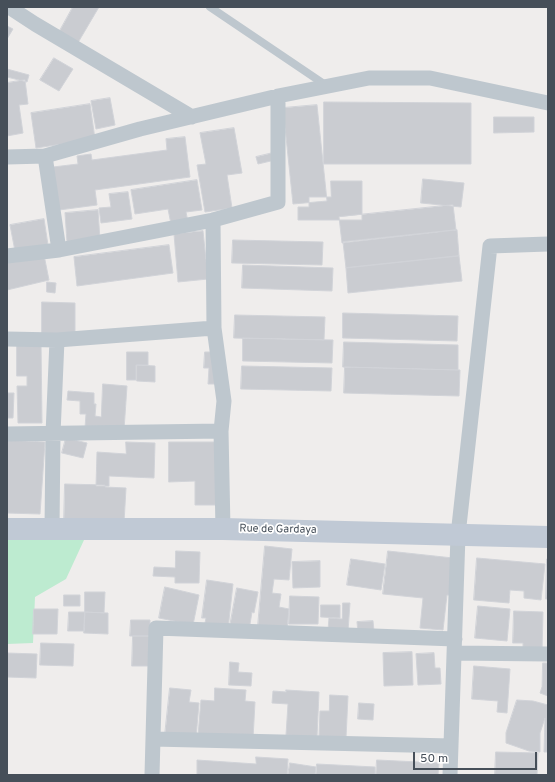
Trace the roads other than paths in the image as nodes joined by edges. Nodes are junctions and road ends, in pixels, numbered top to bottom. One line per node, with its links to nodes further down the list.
1 (9, 7): 6 (street)
2 (210, 7): 3 (lane)
3 (327, 86): 4 (street); 5 (street)
4 (278, 96): 6 (street); 9 (street)
5 (548, 103)
6 (192, 117): 7 (street)
7 (45, 156): 8 (street); 11 (street)
8 (7, 158)
9 (213, 220): 11 (street); 13 (street)
10 (548, 244): 22 (street)
11 (60, 250): 12 (street)
12 (7, 256)
13 (214, 328): 15 (street); 16 (street)
14 (7, 339): 15 (street)
15 (57, 340): 18 (street)
16 (220, 431): 18 (street); 21 (street)
17 (7, 434): 18 (street)
18 (53, 434): 20 (street)
19 (7, 529): 20 (street, Rue de Gardaya)
20 (52, 529): 21 (street, Rue de Gardaya)
21 (223, 529): 22 (street, Rue de Gardaya)
22 (458, 535): 23 (street, Rue de Gardaya); 24 (street)
23 (548, 537)
24 (454, 646): 25 (street); 26 (street); 27 (street)
25 (548, 654)
26 (153, 739): 27 (street); 28 (street)
27 (451, 746): 29 (street)
28 (152, 775)
29 (450, 775)

